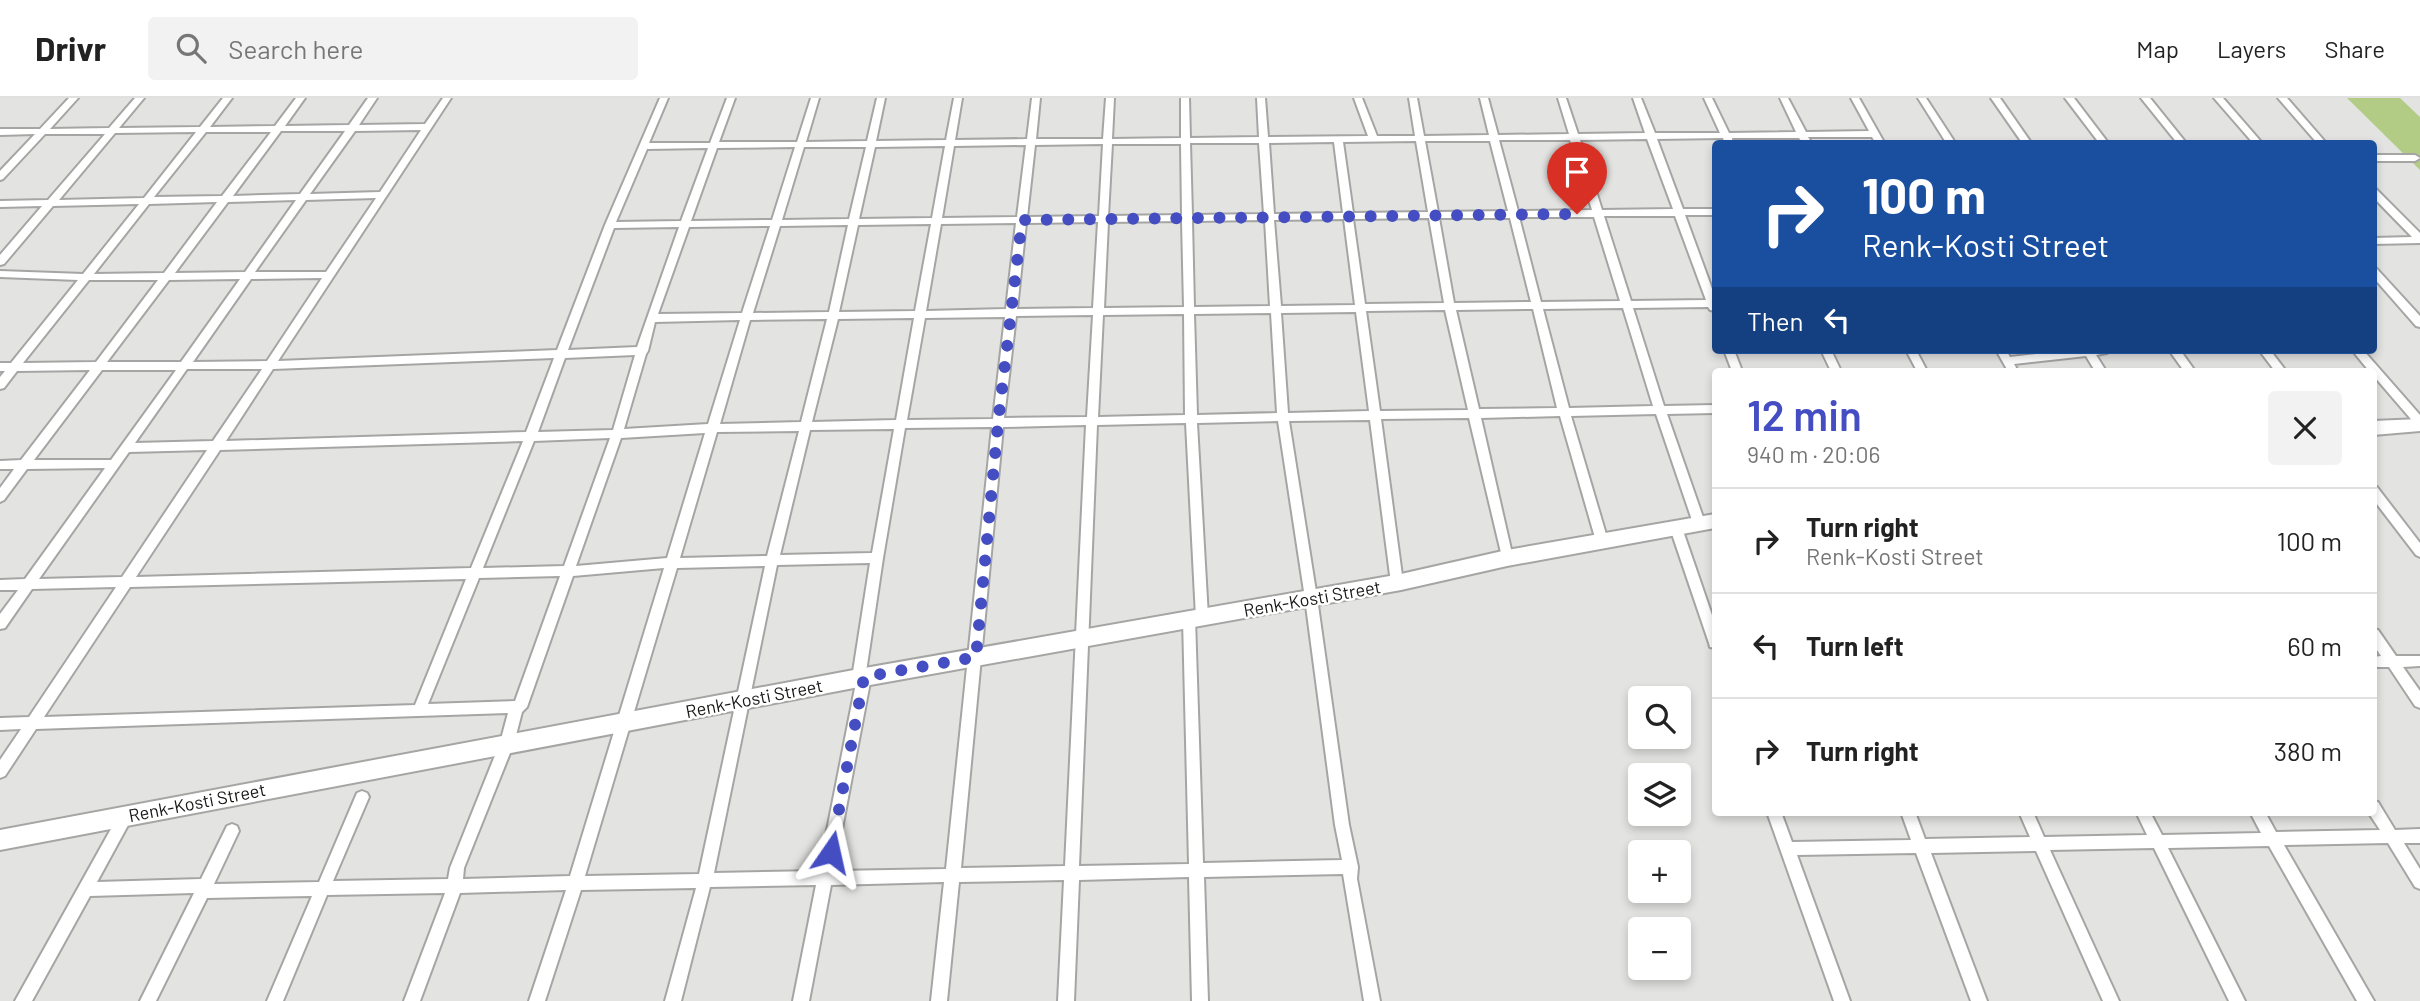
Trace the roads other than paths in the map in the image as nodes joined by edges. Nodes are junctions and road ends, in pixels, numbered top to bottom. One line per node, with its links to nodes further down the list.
1 (74, 98): 34 (street)
2 (140, 98): 35 (street)
3 (228, 98): 33 (street)
4 (301, 98): 32 (street)
5 (373, 98): 31 (street)
6 (447, 98): 30 (street)
7 (664, 98): 60 (street)
8 (731, 98): 61 (street)
9 (816, 98): 58 (street)
10 (881, 98): 59 (street)
11 (958, 98): 57 (street)
12 (1036, 98): 56 (street)
13 (1110, 98): 55 (street)
14 (1185, 98): 53 (street)
15 (1261, 98): 54 (street)
16 (1358, 98): 41 (street)
17 (1413, 98): 42 (street)
18 (1483, 98): 39 (street)
19 (1562, 98): 40 (street)
20 (1637, 98): 38 (street)
21 (1708, 98): 45 (street)
22 (1784, 98): 43 (street)
23 (1855, 98): 37 (street)
24 (1922, 98): 47 (street)
25 (1995, 98): 48 (street)
26 (2070, 98): 49 (street)
27 (2145, 98): 50 (street)
28 (2218, 98): 51 (street)
29 (2282, 98): 52 (street)
30 (428, 127): 31 (street); 65 (street)
31 (353, 128): 32 (street); 67 (street)
32 (278, 129): 33 (street); 68 (street)
33 (202, 130): 35 (street); 69 (street)
34 (43, 131): 35 (street); 36 (street); 64 (street)
35 (111, 131): 70 (street)
36 (0, 132)
37 (1875, 134): 43 (street); 46 (street)
38 (1651, 137): 40 (street); 45 (street); 72 (street)
39 (1493, 138): 40 (street); 42 (street); 75 (street)
40 (1575, 138): 74 (street)
41 (1374, 139): 42 (street); 44 (street)
42 (1420, 139): 76 (street)
43 (1805, 139): 45 (street)
44 (1338, 140): 54 (street); 77 (street)
45 (1728, 140)
46 (1879, 140)
47 (1949, 140)
48 (2025, 140)
49 (2102, 140)
50 (2180, 140)
51 (2255, 140)
52 (2319, 140)
53 (1186, 141): 54 (street); 55 (street); 78 (street)
54 (1262, 141): 79 (street)
55 (1108, 142): 56 (street); 80 (street)
56 (1031, 143): 57 (street); 81 (street)
57 (949, 144): 59 (street); 82 (street)
58 (801, 145): 59 (street); 61 (street); 85 (street)
59 (870, 145): 83 (street)
60 (643, 146): 61 (street); 86 (street)
61 (712, 146): 84 (street)
62 (2377, 158): 63 (street)
63 (2415, 158)
64 (0, 177)
65 (383, 195): 67 (street); 91 (street)
66 (2377, 195): 87 (street)
67 (304, 196): 68 (street); 94 (street)
68 (223, 200): 69 (street); 93 (street)
69 (145, 202): 70 (street); 95 (street)
70 (50, 203): 71 (street); 89 (street)
71 (0, 204)
72 (1679, 212): 73 (street); 74 (street); 96 (street)
73 (1712, 212)
74 (1598, 214): 75 (street); 97 (street)
75 (1512, 215): 76 (street); 98 (street)
76 (1433, 216): 77 (street); 100 (street)
77 (1348, 217): 79 (street); 101 (street)
78 (1186, 218): 79 (street); 80 (street); 103 (street)
79 (1268, 218): 102 (street)
80 (1104, 219): 81 (street); 104 (street)
81 (1022, 220): 82 (street); 105 (street)
82 (936, 221): 83 (street); 106 (street)
83 (852, 222): 85 (street); 107 (street)
84 (685, 223): 85 (street); 86 (street); 109 (street)
85 (776, 223): 108 (street)
86 (610, 225): 112 (street)
87 (2420, 239): 88 (street)
88 (2377, 241)
89 (0, 262)
90 (0, 274): 95 (street)
91 (330, 275): 94 (street); 117 (street)
92 (2377, 275): 110 (street)
93 (166, 276): 94 (street); 95 (street); 121 (street)
94 (248, 276): 118 (street)
95 (85, 277): 120 (street)
96 (1712, 301)
97 (1627, 305): 98 (street); 99 (street); 129 (street)
98 (1536, 306): 100 (street); 130 (street)
99 (1712, 306)
100 (1450, 308): 101 (street); 131 (street)
101 (1359, 309): 102 (street); 132 (street)
102 (1275, 310): 103 (street); 133 (street)
103 (1188, 311): 104 (street); 134 (street)
104 (1097, 312): 105 (street); 135 (street)
105 (1011, 313): 106 (street); 136 (street)
106 (920, 315): 107 (street); 137 (street)
107 (833, 316): 108 (street); 139 (street)
108 (746, 317): 109 (street); 140 (street)
109 (651, 318): 111 (street)
110 (2420, 323)
111 (643, 351): 112 (street); 142 (street)
112 (559, 354): 117 (street); 143 (street)
113 (2072, 354): 119 (street)
114 (2177, 354): 123 (street)
115 (2267, 354): 124 (street)
116 (2360, 354): 125 (street)
117 (270, 365): 118 (street); 144 (street)
118 (184, 366): 121 (street); 145 (street)
119 (2010, 366)
120 (14, 367): 121 (street); 122 (street); 127 (street)
121 (97, 367): 148 (street)
122 (0, 368)
123 (2188, 368)
124 (2279, 368)
125 (2372, 368)
126 (2377, 373): 138 (street)
127 (0, 384)
128 (1712, 409): 129 (street)
129 (1660, 410): 130 (street); 151 (street)
130 (1564, 412): 131 (street); 153 (street)
131 (1472, 414): 132 (street); 156 (street)
132 (1374, 416): 133 (street); 162 (street)
133 (1283, 417): 134 (street); 165 (street)
134 (1191, 419): 135 (street); 166 (street)
135 (1092, 421): 136 (street); 169 (street)
136 (998, 423): 137 (street); 171 (street)
137 (900, 424): 139 (street); 155 (street)
138 (2420, 424): 141 (main road)
139 (804, 426): 140 (street); 157 (street)
140 (714, 428): 142 (street); 158 (street)
141 (2377, 428)
142 (617, 435): 143 (street); 159 (street)
143 (530, 437): 144 (street); 160 (street)
144 (216, 447): 145 (street); 161 (street)
145 (126, 449): 146 (street)
146 (114, 464): 148 (street); 164 (street)
147 (0, 465): 148 (street)
148 (25, 465): 150 (street)
149 (2377, 495): 154 (street)
150 (0, 497)
151 (1707, 522): 152 (main road, Renk-Kosti Street)
152 (1676, 528): 153 (main road, Renk-Kosti Street); 168 (street)
153 (1602, 541): 156 (main road, Renk-Kosti Street)
154 (2420, 552)
155 (877, 558): 157 (street); 175 (street)
156 (1507, 558): 162 (main road, Renk-Kosti Street)
157 (772, 561): 158 (street); 176 (street)
158 (671, 563): 159 (street); 180 (street)
159 (570, 571): 160 (street); 178 (street)
160 (474, 573): 161 (street); 179 (street)
161 (125, 582): 164 (street); 181 (street)
162 (1397, 583): 165 (main road, Renk-Kosti Street)
163 (0, 585): 164 (street)
164 (27, 585): 167 (street)
165 (1311, 598): 166 (main road, Renk-Kosti Street); 202 (street)
166 (1196, 618): 169 (main road, Renk-Kosti Street); 203 (street)
167 (0, 624)
168 (1712, 634)
169 (1082, 638): 171 (main road, Renk-Kosti Street); 204 (street)
170 (2377, 640): 172 (street)
171 (976, 657): 175 (main road, Renk-Kosti Street); 205 (street)
172 (2392, 661): 173 (street); 174 (street); 177 (street)
173 (2420, 661)
174 (2377, 662)
175 (862, 677): 176 (main road, Renk-Kosti Street); 206 (street)
176 (743, 701): 180 (main road, Renk-Kosti Street); 207 (street)
177 (2420, 702)
178 (520, 707): 179 (street); 183 (street)
179 (419, 711): 181 (street)
180 (625, 722): 183 (main road, Renk-Kosti Street); 208 (street)
181 (32, 723): 182 (street); 184 (street)
182 (0, 724)
183 (507, 743): 187 (main road, Renk-Kosti Street); 210 (street)
184 (0, 772)
185 (362, 797): 211 (street)
186 (2377, 814): 195 (street)
187 (126, 816): 196 (main road, Renk-Kosti Street); 212 (street)
188 (1775, 816): 201 (street)
189 (1910, 816): 200 (street)
190 (2028, 816): 199 (street)
191 (2145, 816): 198 (street)
192 (2259, 816): 197 (street)
193 (232, 831): 213 (street)
194 (2420, 836): 195 (street)
195 (2391, 837): 197 (street); 209 (street)
196 (0, 840)
197 (2273, 840): 198 (street); 229 (street)
198 (2158, 842): 199 (street); 228 (street)
199 (2041, 844): 200 (street); 227 (street)
200 (1922, 846): 201 (street); 226 (street)
201 (1786, 849): 225 (street)
202 (1351, 867): 203 (street); 224 (street)
203 (1198, 870): 204 (street); 223 (street)
204 (1072, 873): 205 (street); 222 (street)
205 (953, 875): 206 (street); 221 (street)
206 (826, 877): 207 (street); 220 (street)
207 (705, 880): 208 (street); 219 (street)
208 (576, 882): 210 (street); 218 (street)
209 (2420, 882)
210 (455, 885): 211 (street); 217 (street)
211 (325, 888): 213 (street); 216 (street)
212 (85, 889): 213 (street); 214 (street)
213 (203, 889): 215 (street)
214 (23, 1001)
215 (148, 1001)
216 (275, 1001)
217 (412, 1001)
218 (537, 1001)
219 (673, 1001)
220 (801, 1001)
221 (939, 1001)
222 (1066, 1001)
223 (1200, 1001)
224 (1372, 1001)
225 (1842, 1001)
226 (1979, 1001)
227 (2111, 1001)
228 (2237, 1001)
229 (2366, 1001)

